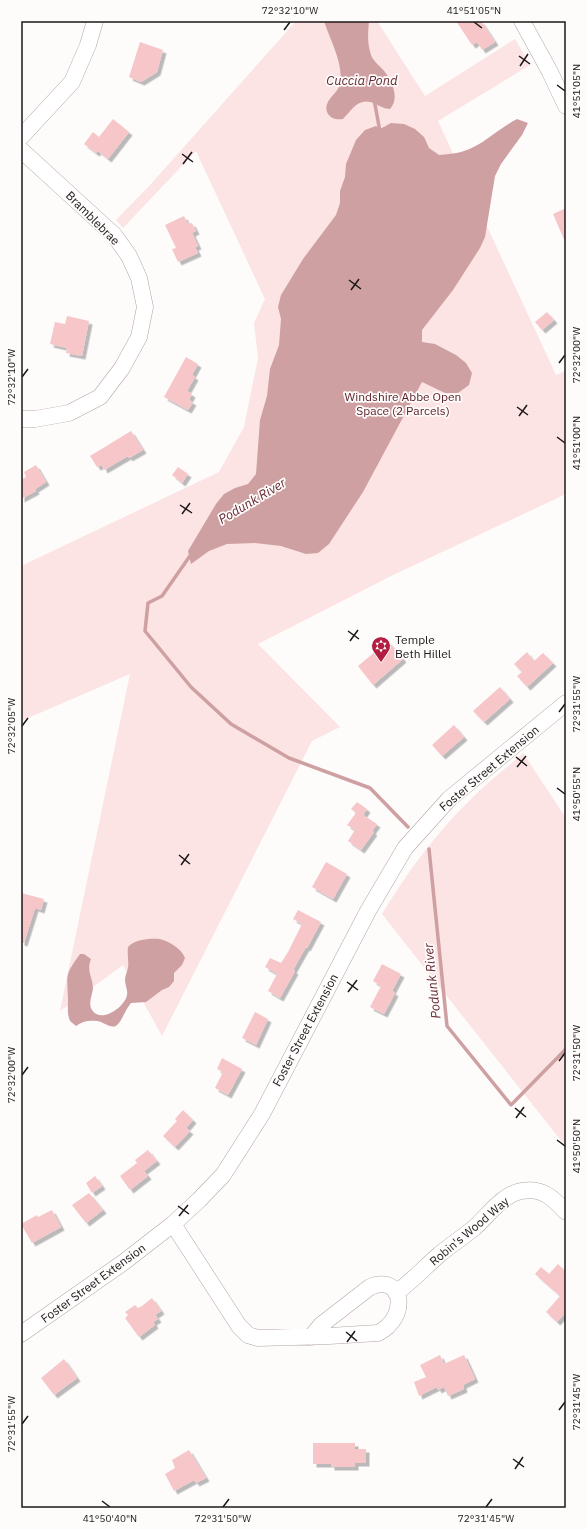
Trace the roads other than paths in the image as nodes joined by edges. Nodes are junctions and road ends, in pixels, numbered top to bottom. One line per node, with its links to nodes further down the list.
1 (95, 21): 4 (street)
2 (522, 21): 3 (street)
3 (566, 106)
4 (21, 137)
5 (21, 150): 6 (street, Bramblebrae)
6 (21, 419)
7 (566, 703): 9 (street, Foster Street Extension)
8 (566, 1212): 10 (street, Robin's Wood Way)
9 (173, 1224): 11 (street, Foster Street Extension); 12 (street)
10 (396, 1293): 12 (street); 12 (street)
11 (21, 1334)
12 (311, 1337)

